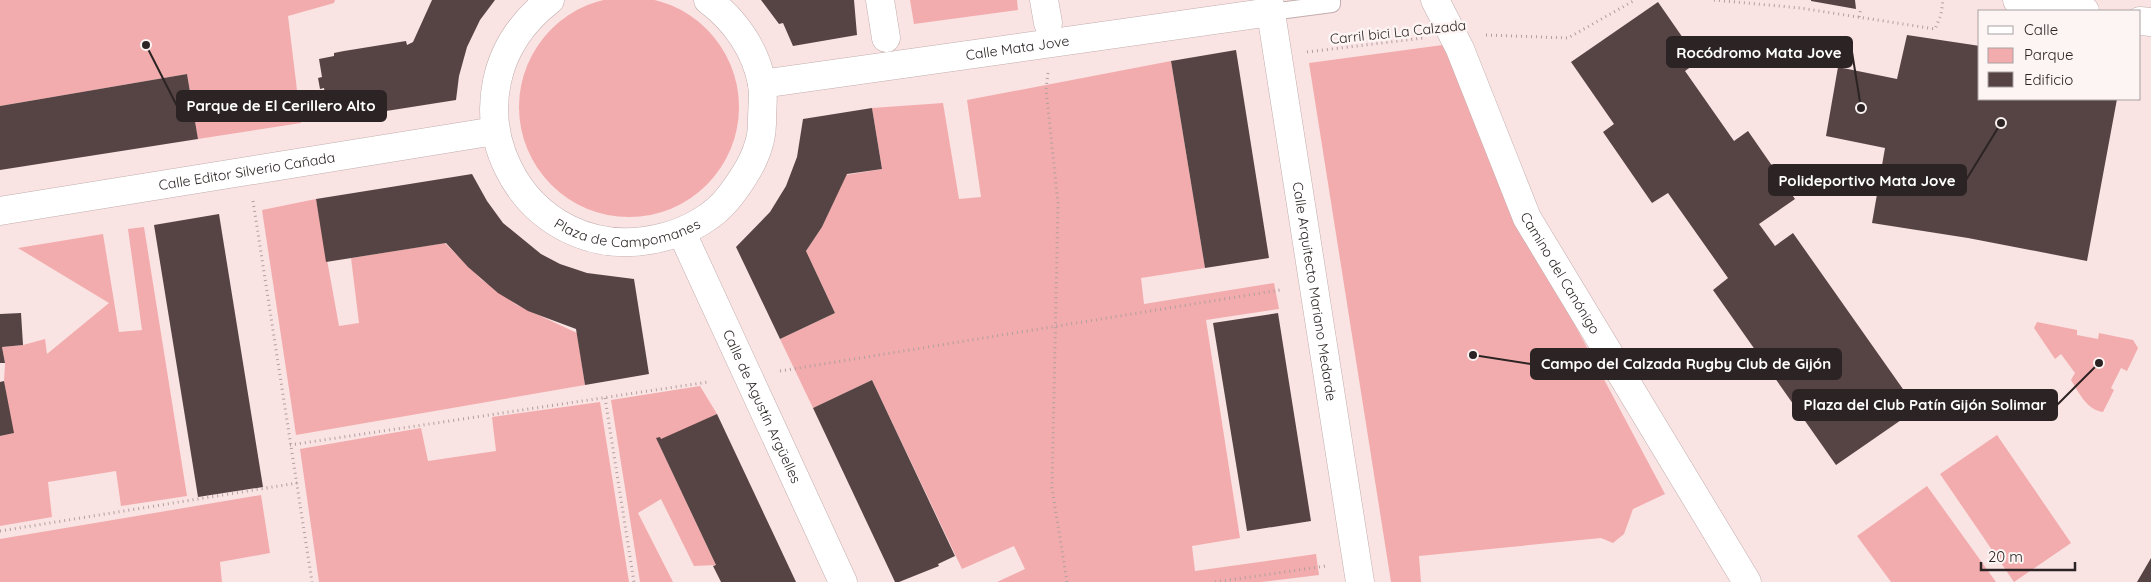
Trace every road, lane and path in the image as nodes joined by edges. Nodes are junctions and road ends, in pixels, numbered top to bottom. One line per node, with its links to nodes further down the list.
1 (550, 0): 19 (street, Plaza de Campomanes)
2 (708, 0): 18 (street, Plaza de Campomanes)
3 (880, 0): 15 (street)
4 (1332, 0): 10 (lane)
5 (1435, 0): 14 (street, Camino del Canónigo)
6 (1635, 0): 14 (path, Carril bici La Calzada)
7 (1714, 0): 13 (path)
8 (1943, 0): 13 (path)
9 (2017, 0): 12 (street)
10 (1270, 6): 18 (street, Calle Mata Jove); 37 (street, Calle Arquitecto Mariano Medarde)
11 (1861, 8): 13 (path)
12 (2079, 10)
13 (1859, 18)
14 (1453, 34): 16 (path, Carril bici La Calzada); 38 (street, Camino del Canónigo)
15 (886, 38)
16 (1304, 51)
17 (1048, 72): 24 (path)
18 (762, 84): 22 (street, Plaza de Campomanes)
19 (494, 131): 21 (street, Calle Editor Silverio Cañada); 22 (street, Plaza de Campomanes)
20 (253, 201): 28 (path)
21 (0, 210)
22 (682, 233): 25 (street, Calle de Agustín Argüelles)
23 (1280, 290): 24 (path)
24 (1055, 327): 25 (path); 35 (path)
25 (748, 376): 34 (street, Calle de Agustín Argüelles)
26 (708, 382): 27 (path)
27 (605, 398): 28 (path); 33 (path)
28 (290, 444): 29 (path)
29 (296, 483): 30 (path); 32 (path)
30 (0, 531)
31 (1326, 566): 36 (path)
32 (312, 582)
33 (634, 582)
34 (843, 582)
35 (1067, 582)
36 (1215, 582)
37 (1360, 582)
38 (1747, 582)

